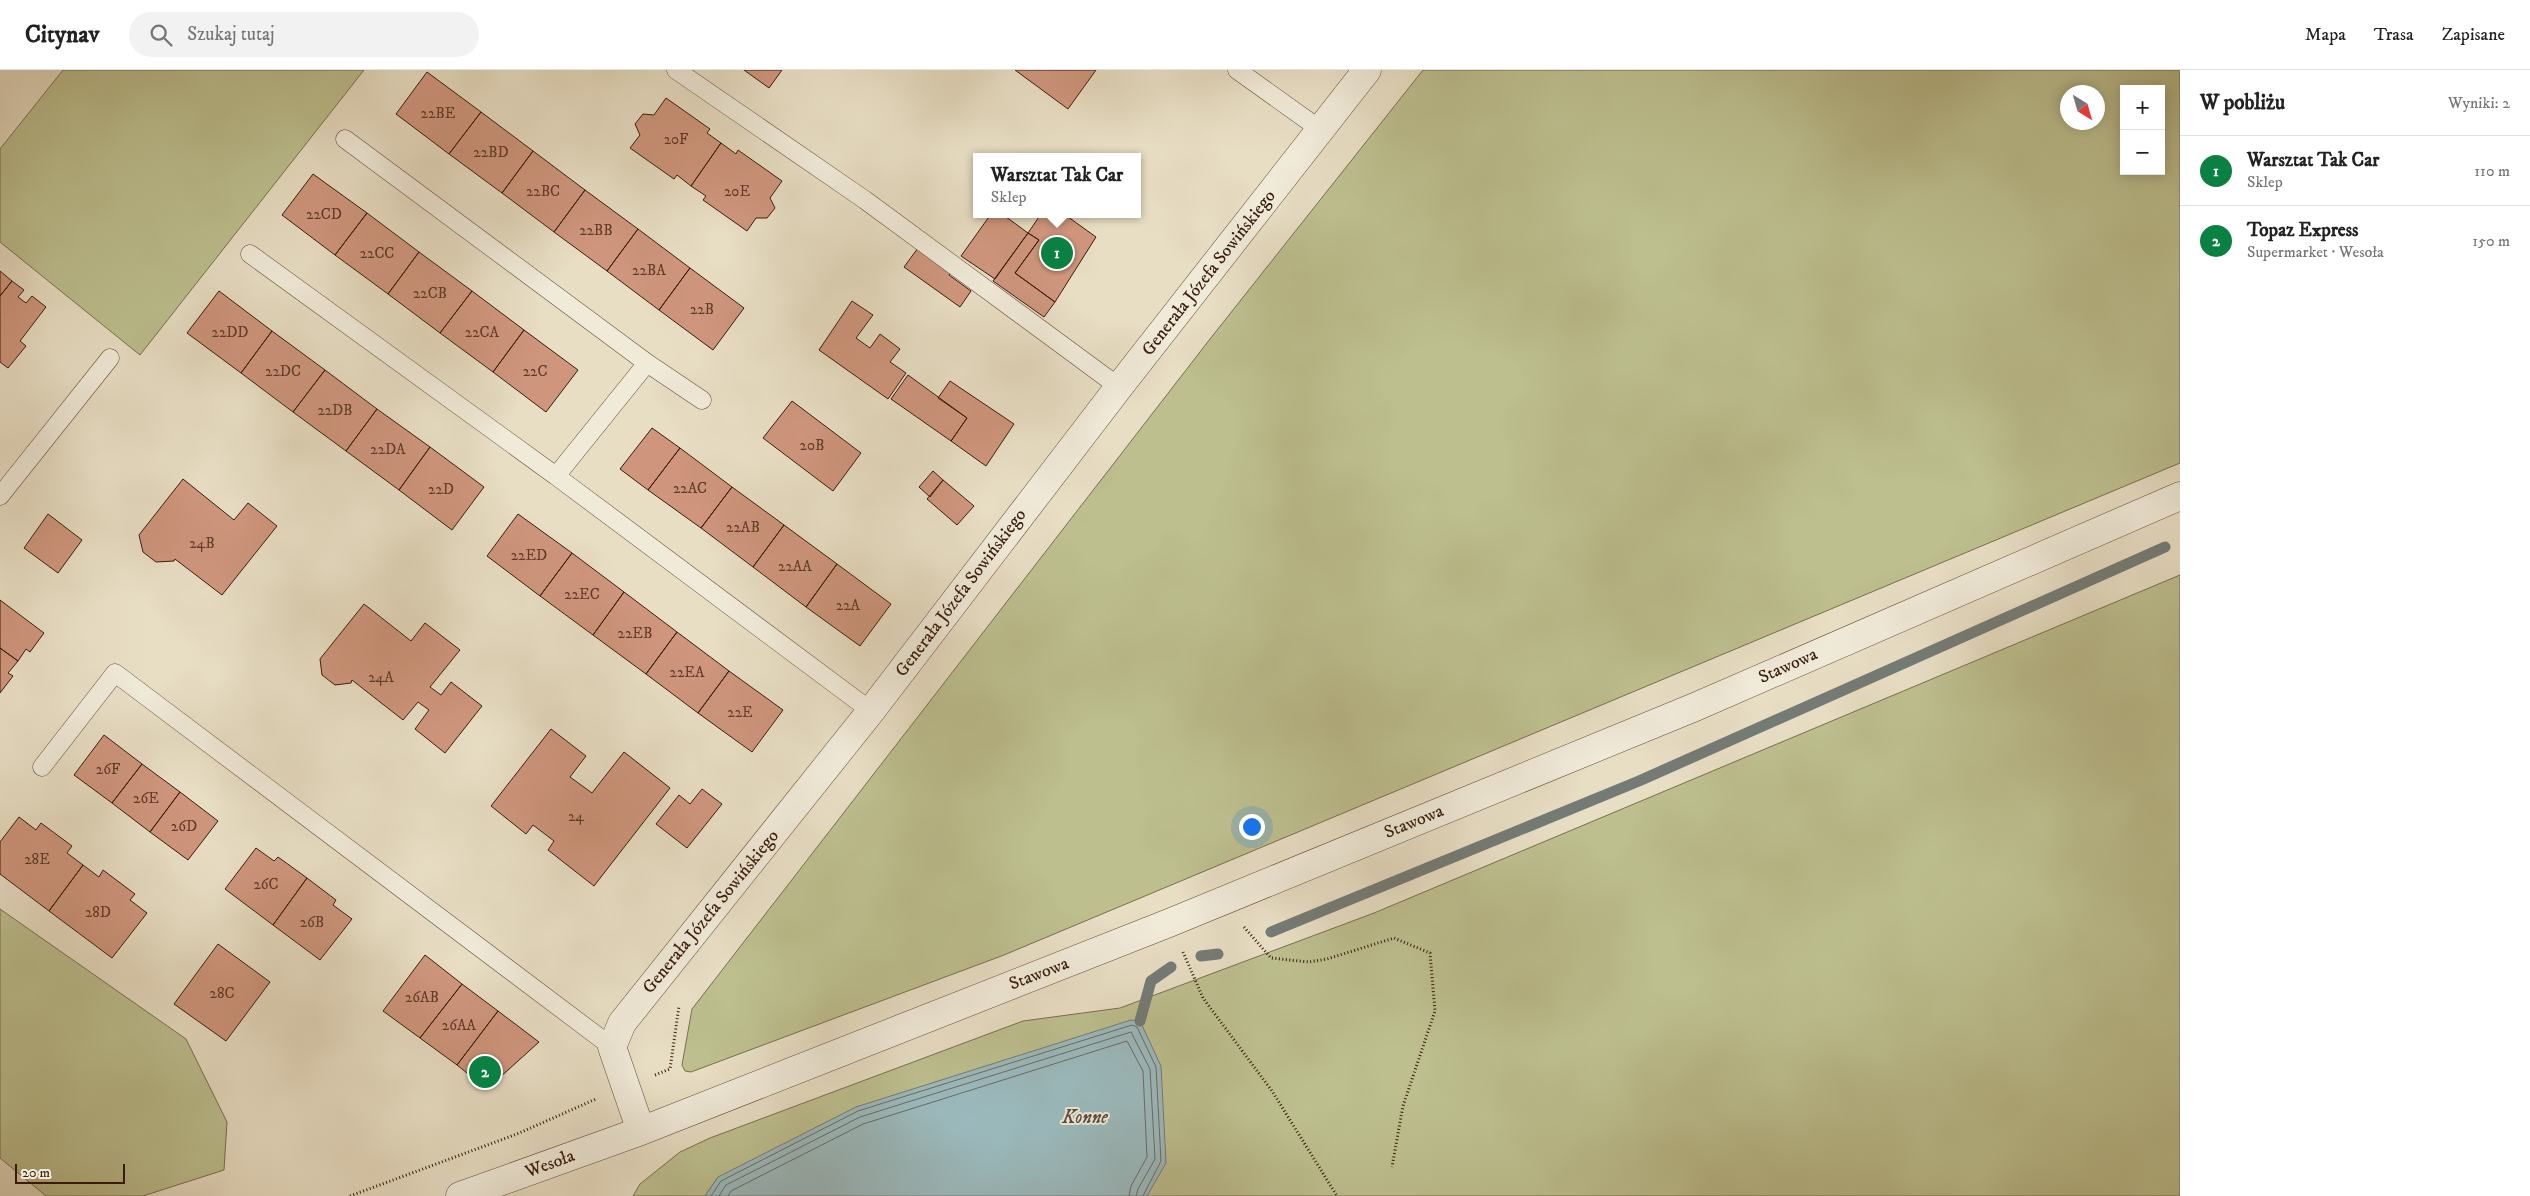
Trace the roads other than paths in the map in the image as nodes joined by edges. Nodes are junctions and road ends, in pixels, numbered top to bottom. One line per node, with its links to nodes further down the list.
1 (676, 70): 9 (lane)
2 (1237, 70): 4 (lane)
3 (1367, 70): 4 (street, Generała Józefa Sowińskiego)
4 (1321, 130): 9 (street, Generała Józefa Sowińskiego)
5 (345, 139): 8 (lane)
6 (250, 254): 11 (lane)
7 (110, 358): 12 (lane)
8 (647, 363): 10 (lane); 11 (lane)
9 (1119, 387): 14 (street, Generała Józefa Sowińskiego)
10 (702, 400)
11 (556, 476): 14 (lane)
12 (0, 496)
13 (2180, 496): 17 (street, Stawowa)
14 (871, 711): 16 (street, Generała Józefa Sowińskiego)
15 (42, 767): 16 (lane)
16 (612, 1048): 17 (street)
17 (641, 1131): 18 (street, Wesoła)
18 (460, 1196)

